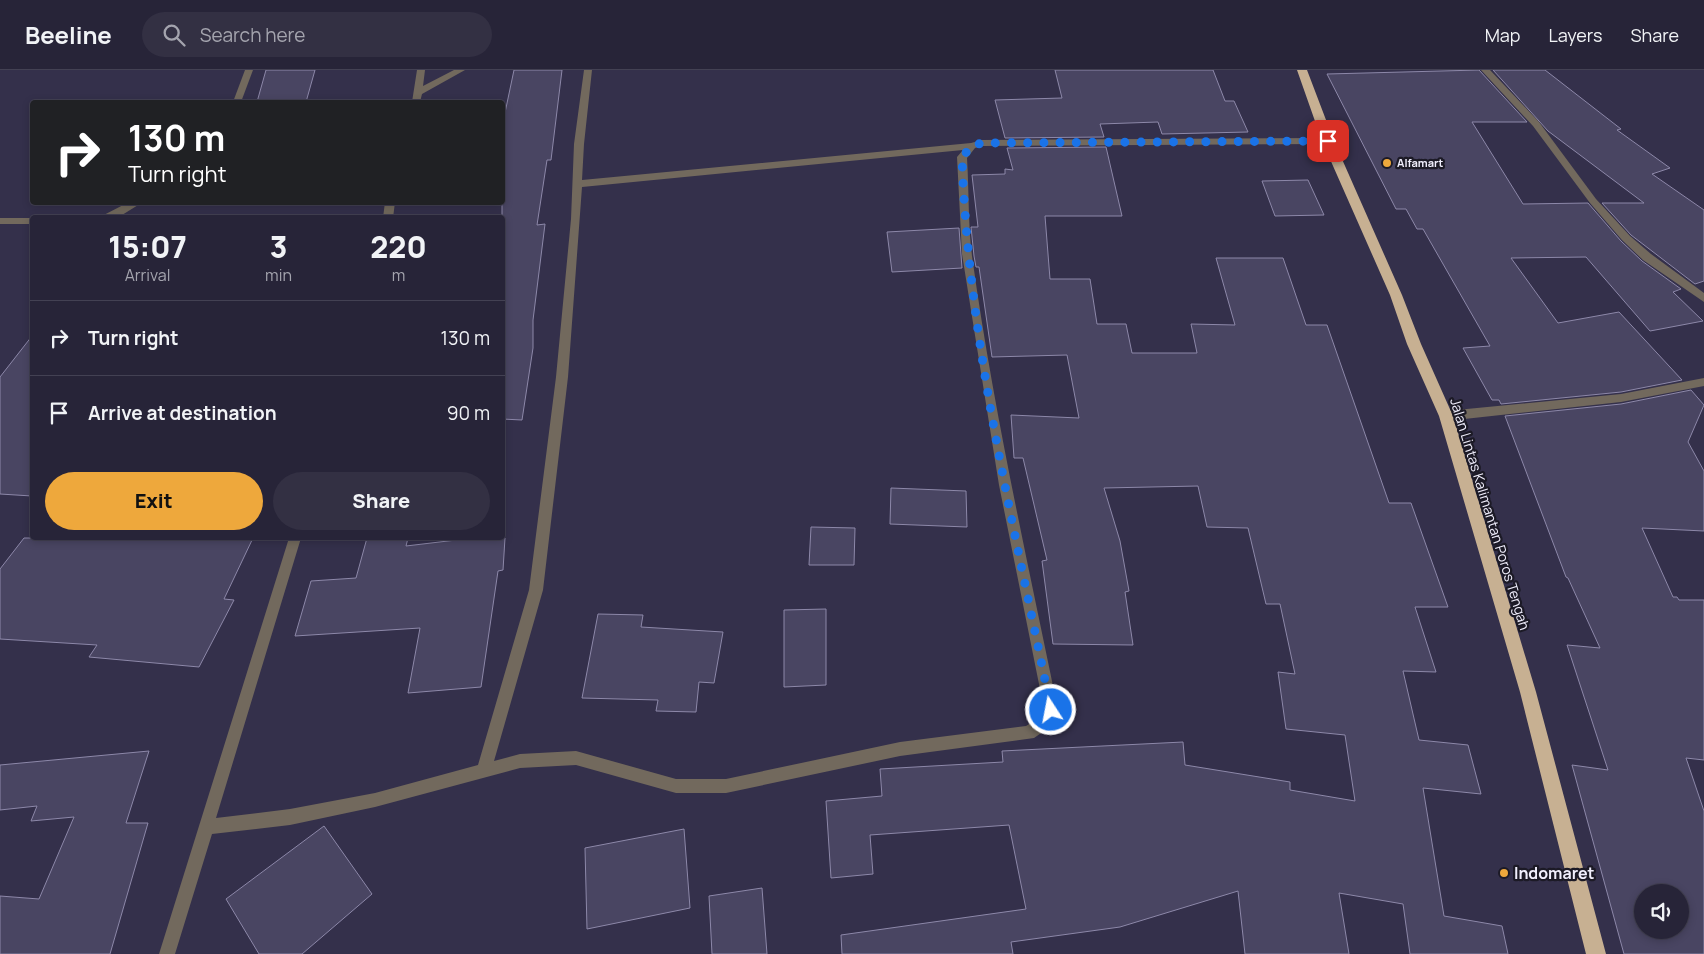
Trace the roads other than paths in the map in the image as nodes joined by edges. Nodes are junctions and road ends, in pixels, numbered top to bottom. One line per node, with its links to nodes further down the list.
1 (249, 70): 8 (street)
2 (421, 70): 7 (street)
3 (461, 70): 7 (street)
4 (588, 70): 12 (street)
5 (1302, 70): 10 (highway, Jalan Lintas Kalimantan Poros Tengah)
6 (1485, 70): 17 (street)
7 (418, 92): 9 (street)
8 (239, 100)
9 (416, 100)
10 (1328, 141): 11 (street); 19 (highway, Jalan Lintas Kalimantan Poros Tengah)
11 (972, 146): 12 (street); 21 (street)
12 (578, 184): 21 (street)
13 (133, 205): 14 (street)
14 (112, 215)
15 (30, 221): 16 (street)
16 (0, 222)
17 (1704, 298)
18 (1704, 382): 19 (street)
19 (1446, 416): 24 (highway, Jalan Lintas Kalimantan Poros Tengah)
20 (295, 540): 22 (street)
21 (484, 771): 22 (street)
22 (207, 827): 23 (street)
23 (168, 954)
24 (1596, 954)

